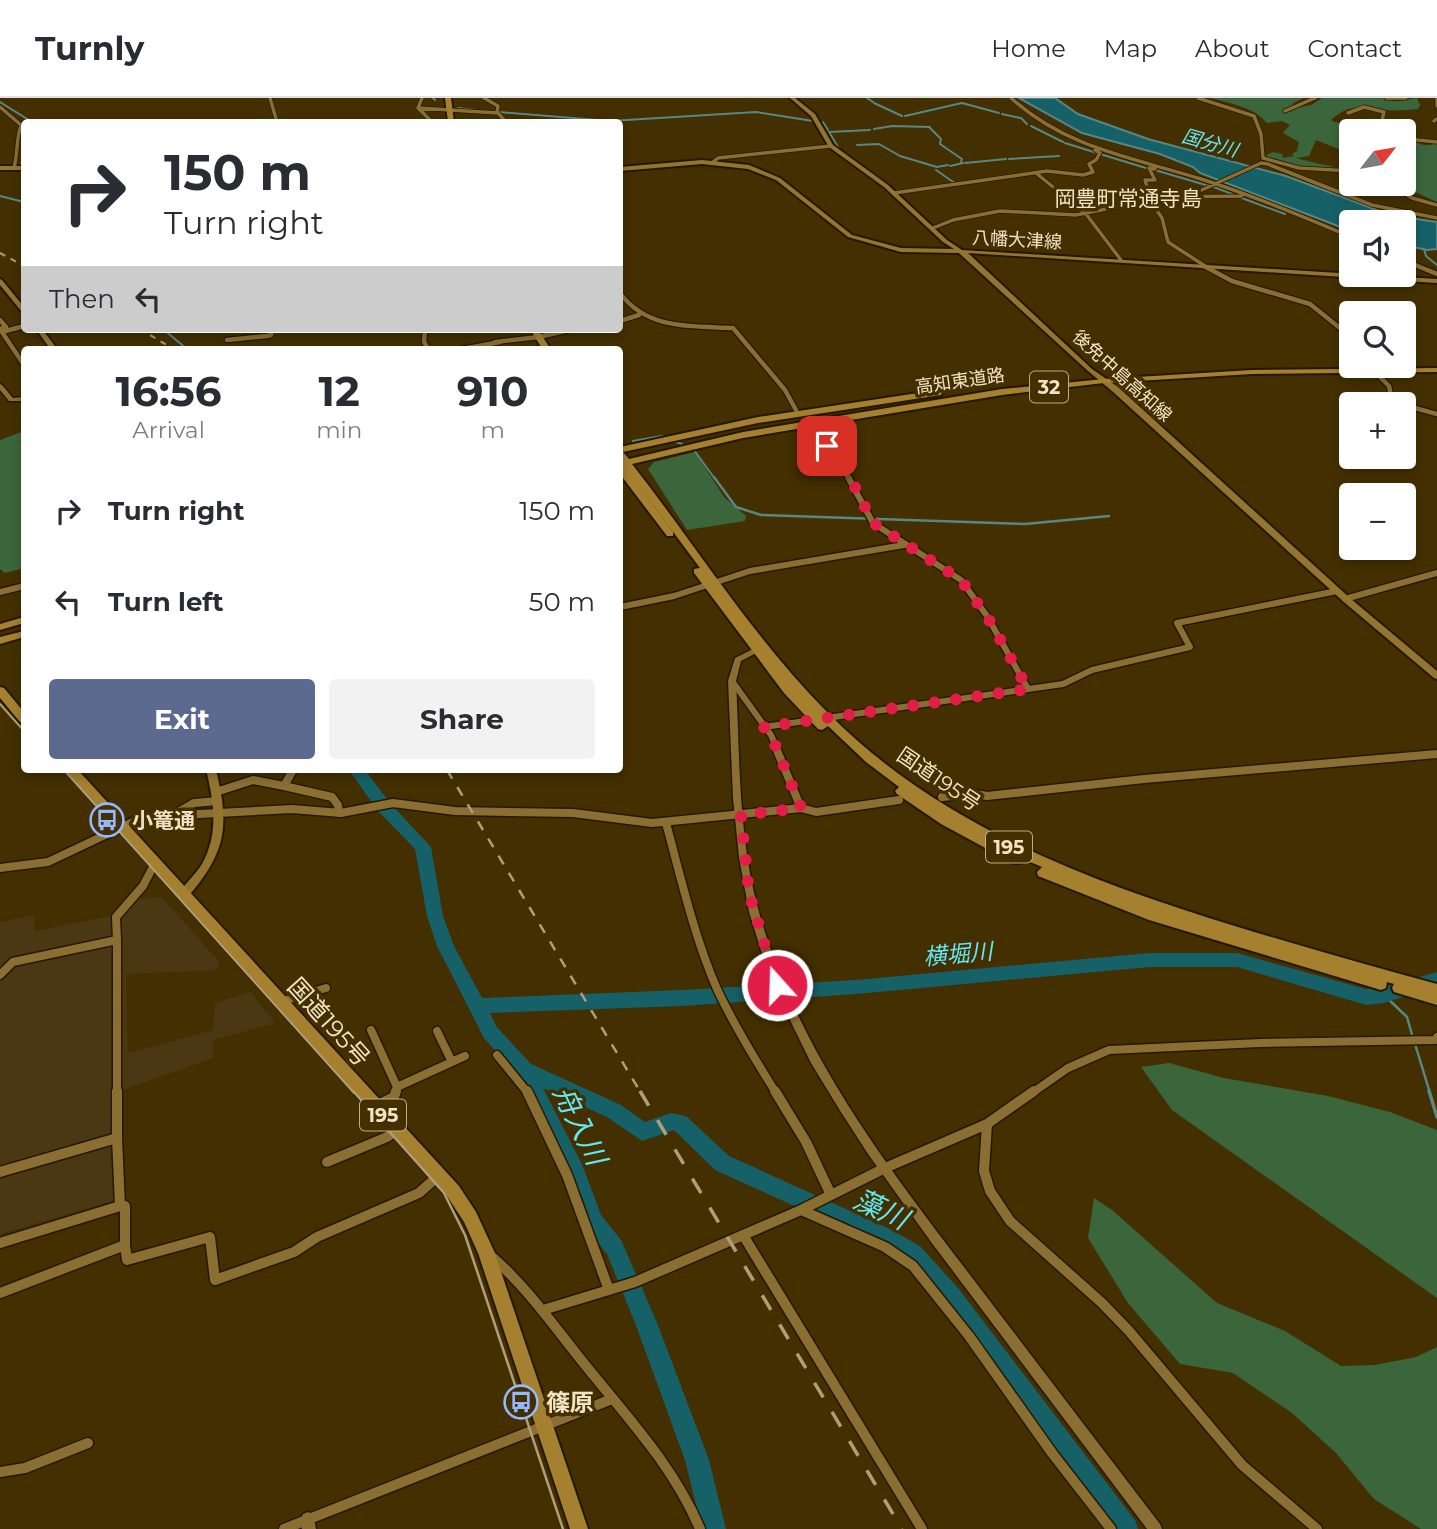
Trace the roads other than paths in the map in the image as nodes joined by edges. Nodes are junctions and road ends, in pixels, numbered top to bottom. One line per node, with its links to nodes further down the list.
1 (270, 98): 20 (street)
2 (422, 98): 15 (street)
3 (442, 98): 16 (highway)
4 (448, 98): 16 (highway)
5 (484, 98): 18 (street)
6 (792, 98): 30 (main road, 後免中島高知線)
7 (1011, 98): 31 (street)
8 (1198, 98): 41 (street)
9 (1315, 98): 17 (street)
10 (1386, 98): 11 (street)
11 (1406, 98)
12 (1437, 98): 13 (street)
13 (1437, 106)
14 (0, 107): 26 (street)
15 (418, 107): 16 (street); 21 (street)
16 (447, 110): 18 (street); 22 (highway); 23 (highway)
17 (1285, 111)
18 (497, 112): 24 (street)
19 (1348, 113): 25 (street)
20 (276, 119)
21 (429, 119)
22 (446, 119)
23 (450, 119)
24 (503, 119)
25 (1382, 119)
26 (21, 124)
27 (21, 127): 38 (street)
28 (1416, 138): 29 (street)
29 (1437, 142)
30 (831, 146): 35 (street); 47 (main road, 後免中島高知線)
31 (1089, 147): 32 (street); 33 (street)
32 (1100, 153): 33 (street); 45 (street)
33 (1120, 156): 34 (street)
34 (1130, 159): 40 (street); 44 (street)
35 (713, 162): 42 (main road, 八幡大津線); 57 (main road, 八幡大津線)
36 (1262, 163): 41 (street); 46 (street); 54 (street)
37 (0, 168): 38 (main road)
38 (14, 168): 39 (main road)
39 (21, 168)
40 (1149, 168): 44 (street); 50 (street)
41 (1299, 168): 43 (street)
42 (623, 169)
43 (1339, 170)
44 (1173, 171): 46 (street)
45 (1037, 173): 47 (street); 53 (street)
46 (1217, 184): 48 (street); 51 (street)
47 (894, 193): 55 (main road, 後免中島高知線)
48 (1190, 196): 50 (street); 51 (street)
49 (1409, 196): 52 (street)
50 (1150, 200): 53 (street); 59 (street)
51 (1257, 200): 56 (street)
52 (1437, 205)
53 (1086, 214): 55 (street); 58 (street)
54 (1437, 218)
55 (933, 228): 57 (main road, 後免中島高知線)
56 (1339, 232)
57 (961, 251): 58 (main road, 八幡大津線); 84 (main road, 後免中島高知線)
58 (1121, 260): 59 (main road, 八幡大津線)
59 (1201, 265): 63 (main road, 八幡大津線); 70 (street)
60 (1416, 265): 61 (street)
61 (1437, 274)
62 (0, 281): 65 (main road)
63 (1437, 281)
64 (623, 299): 66 (street)
65 (21, 306)
66 (639, 315): 68 (street); 88 (street)
67 (0, 320): 71 (street)
68 (623, 320)
69 (21, 327): 78 (street)
70 (1339, 327)
71 (0, 329)
72 (272, 333): 75 (street)
73 (538, 335): 76 (street)
74 (521, 338): 76 (street)
75 (227, 340)
76 (495, 342): 77 (street)
77 (476, 346)
78 (21, 360)
79 (1339, 366): 84 (highway, 高知東道路 / 32)
80 (1416, 366): 81 (highway, 高知東道路 / 32)
81 (1437, 367): 82 (highway, 高知東道路 / 32)
82 (1416, 368)
83 (1339, 371): 84 (highway, 高知東道路 / 32)
84 (1101, 379): 91 (highway, 高知東道路 / 32); 92 (highway, 高知東道路 / 32); 100 (main road, 後免中島高知線)
85 (0, 386): 86 (street)
86 (21, 400)
87 (1416, 409): 89 (street)
88 (796, 410)
89 (1437, 414)
90 (809, 428): 96 (street)
91 (666, 452): 93 (highway, 高知東道路 / 32)
92 (623, 458)
93 (623, 460)
94 (623, 463): 95 (highway, 国道195号 / 195)
95 (631, 476): 98 (highway, 国道195号 / 195)
96 (904, 545): 98 (street); 111 (street)
97 (1437, 573): 102 (street)
98 (710, 580): 103 (street); 108 (highway, 国道195号 / 195)
99 (21, 587): 101 (street)
100 (1336, 591): 102 (main road, 後免中島高知線); 111 (street)
101 (0, 592)
102 (1345, 599): 109 (main road, 後免中島高知線)
103 (623, 606)
104 (21, 621): 105 (highway)
105 (0, 627)
106 (21, 635): 107 (highway)
107 (0, 641)
108 (760, 648): 110 (street); 114 (highway, 国道195号 / 195)
109 (1437, 676)
110 (732, 681): 115 (street); 127 (street)
111 (1028, 689): 114 (street)
112 (0, 691): 113 (highway)
113 (21, 716)
114 (821, 719): 115 (street); 137 (highway, 国道195号 / 195)
115 (764, 727): 124 (street)
116 (1437, 754): 122 (street)
117 (74, 773): 130 (highway, 国道195号 / 195)
118 (212, 773): 121 (main road)
119 (291, 773): 120 (street)
120 (284, 786): 121 (street); 125 (street)
121 (217, 797): 126 (main road); 128 (street)
122 (942, 797)
123 (899, 800): 124 (street)
124 (801, 808): 127 (street)
125 (339, 813): 126 (street); 129 (street)
126 (221, 815): 128 (street); 133 (main road)
127 (741, 815): 129 (street); 152 (street)
128 (172, 816): 130 (street)
129 (666, 822): 155 (street)
130 (121, 826): 131 (highway, 国道195号 / 195); 132 (street)
131 (155, 863): 133 (highway, 国道195号 / 195); 134 (street)
132 (0, 867)
133 (183, 895): 139 (highway, 国道195号 / 195)
134 (117, 940): 135 (street); 150 (street)
135 (0, 975)
136 (326, 988): 139 (street)
137 (1432, 991): 138 (highway, 国道195号 / 195)
138 (1437, 999)
139 (280, 1002): 147 (highway, 国道195号 / 195)
140 (371, 1030): 146 (street)
141 (437, 1031): 145 (street)
142 (1437, 1037): 148 (street)
143 (497, 1055): 162 (street)
144 (465, 1056): 145 (street)
145 (452, 1062): 146 (street)
146 (397, 1087): 147 (street)
147 (375, 1107): 149 (highway, 国道195号 / 195)
148 (987, 1124): 152 (street); 176 (street)
149 (397, 1130): 151 (street); 154 (highway, 国道195号 / 195)
150 (117, 1138): 153 (street); 156 (street)
151 (327, 1162)
152 (885, 1168): 155 (street); 175 (street)
153 (0, 1172)
154 (439, 1176): 160 (street); 161 (highway, 国道195号 / 195)
155 (831, 1195): 157 (street)
156 (120, 1206): 159 (street); 160 (street)
157 (803, 1209): 158 (street); 174 (street)
158 (743, 1235): 162 (street); 173 (street)
159 (0, 1243)
160 (125, 1245): 163 (street)
161 (486, 1251): 164 (street); 166 (highway, 国道195号 / 195)
162 (609, 1290): 164 (street)
163 (0, 1293)
164 (543, 1310): 165 (street)
165 (612, 1399): 166 (street); 172 (street)
166 (545, 1428): 169 (street); 171 (highway, 国道195号 / 195)
167 (88, 1443): 168 (street)
168 (0, 1472)
169 (308, 1524): 170 (street)
170 (284, 1529)
171 (579, 1529)
172 (700, 1529)
173 (922, 1529)
174 (1111, 1529)
175 (1155, 1529)
176 (1317, 1529)

